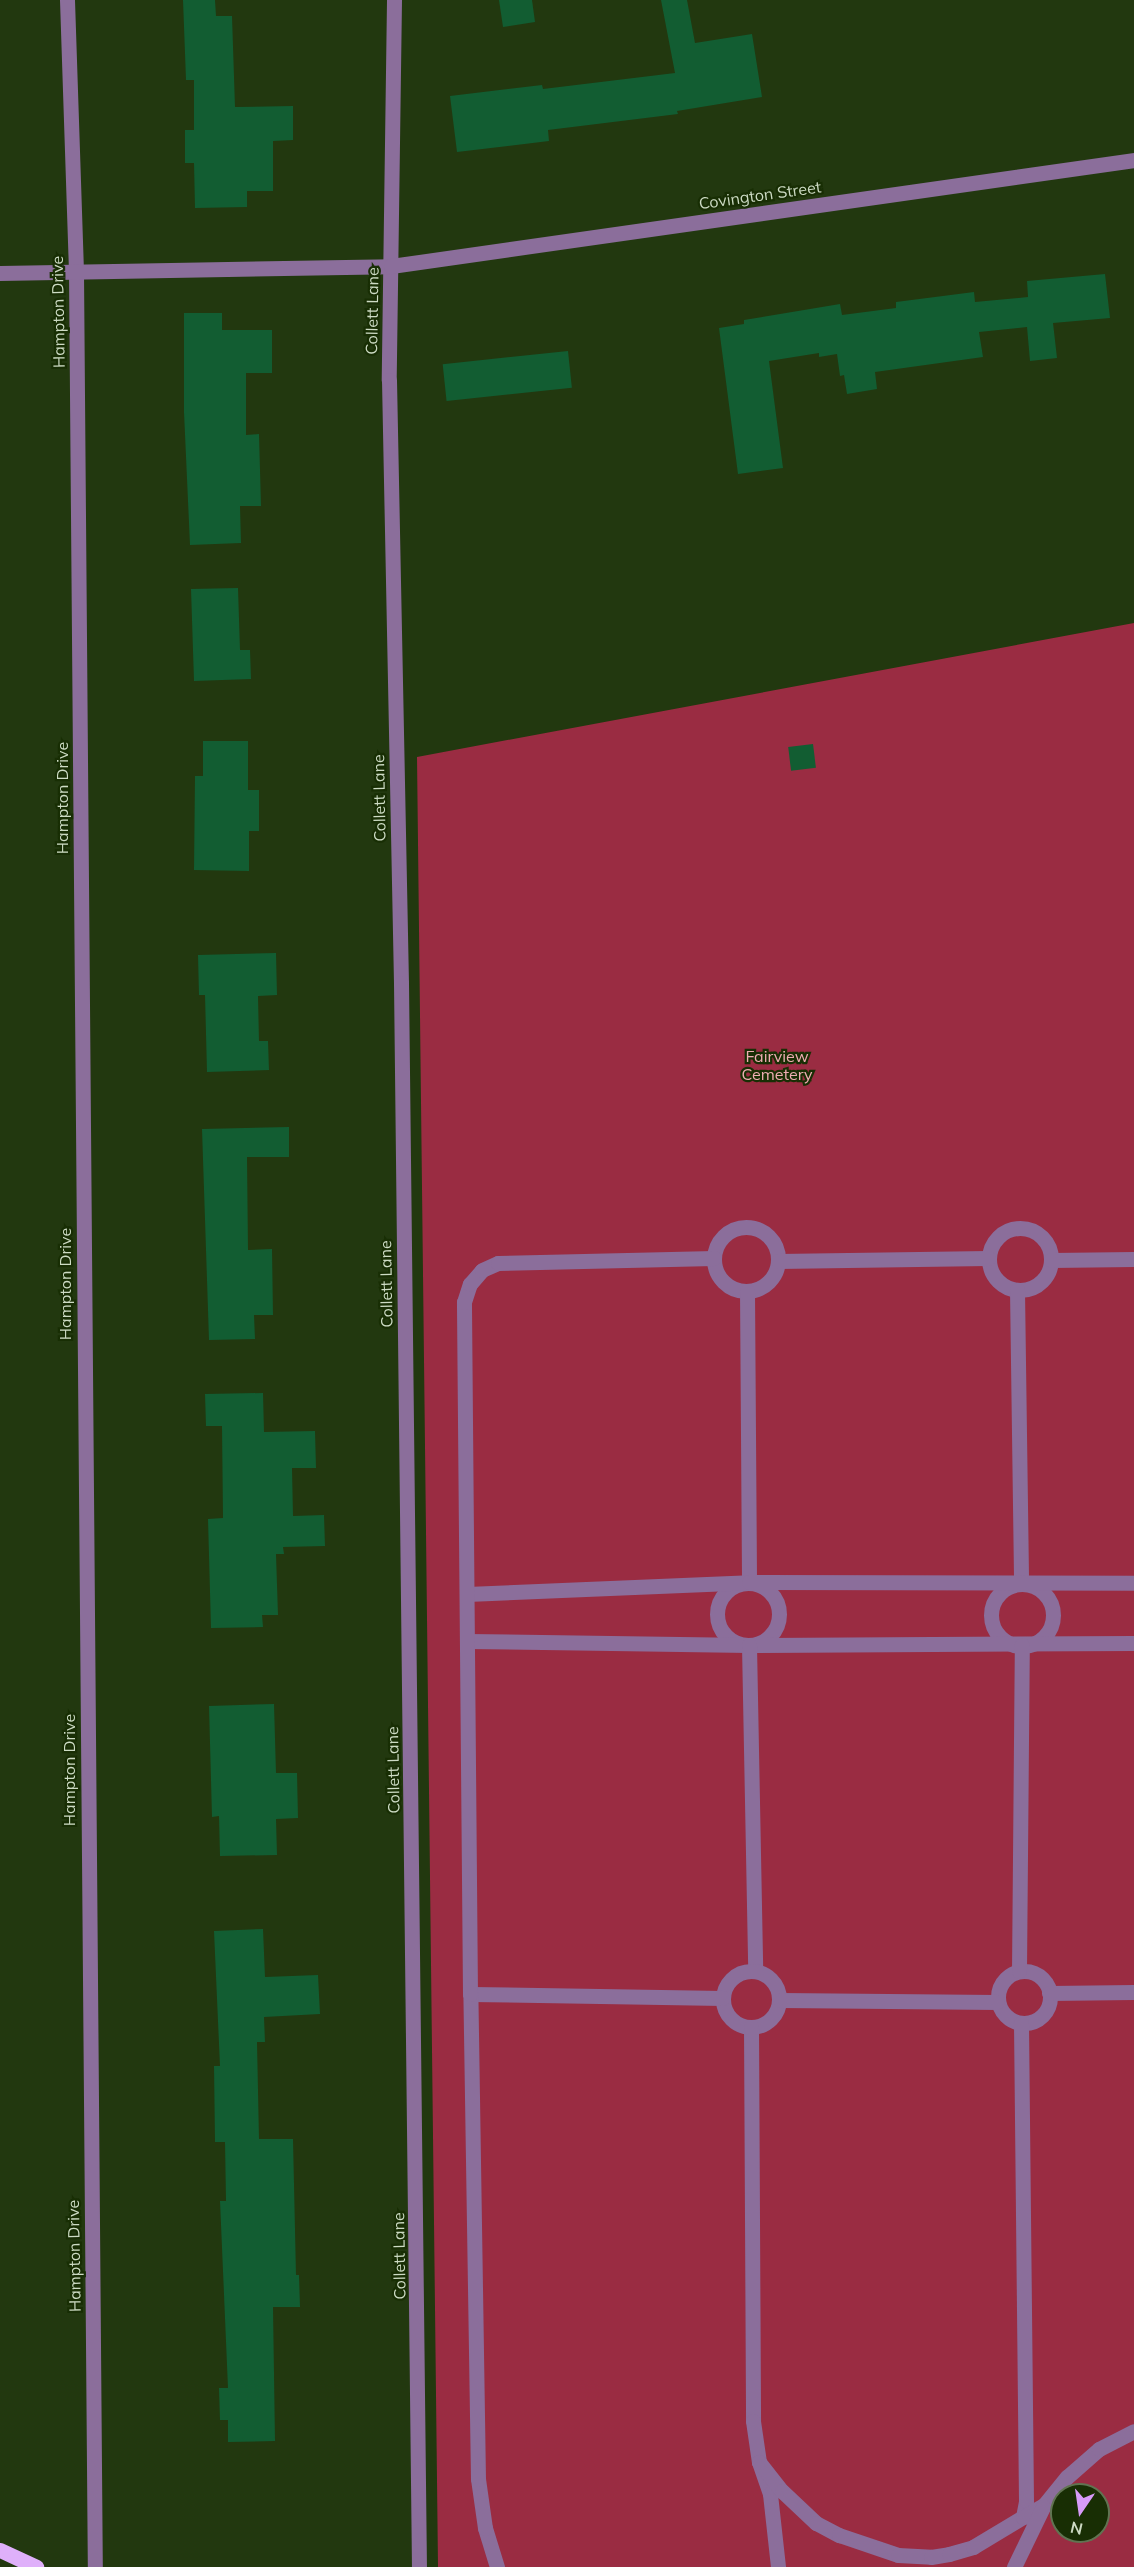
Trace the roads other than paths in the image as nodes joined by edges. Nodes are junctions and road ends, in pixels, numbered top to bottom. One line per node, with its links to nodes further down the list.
1 (67, 0): 5 (street, Hampton Drive)
2 (394, 0): 4 (street, Collett Lane)
3 (1134, 160): 4 (street, Covington Street)
4 (391, 266): 5 (street, Covington Street); 39 (street, Collett Lane)
5 (76, 272): 6 (street, Covington Street); 38 (street, Hampton Drive)
6 (0, 273)
7 (714, 1258): 11 (street); 13 (street); 17 (street)
8 (988, 1258): 10 (street); 11 (street); 12 (street)
9 (1134, 1259): 10 (street)
10 (1051, 1260): 12 (street)
11 (778, 1261): 13 (street)
12 (1017, 1290): 16 (street)
13 (747, 1291): 14 (street)
14 (749, 1582): 16 (street); 17 (street); 20 (street); 20 (street)
15 (1134, 1583): 16 (street)
16 (1022, 1584): 21 (street); 21 (street)
17 (466, 1594): 18 (street)
18 (467, 1641): 20 (street); 26 (street)
19 (1134, 1643): 21 (street)
20 (749, 1645): 21 (street); 22 (street)
21 (1022, 1645): 23 (street)
22 (755, 1971): 27 (street); 28 (street)
23 (1019, 1971): 25 (street); 29 (street)
24 (1134, 1992): 25 (street)
25 (1049, 1993): 30 (street)
26 (470, 1994): 27 (street); 40 (street)
27 (723, 1998): 31 (street)
28 (780, 2000): 29 (street); 31 (street)
29 (997, 2002): 30 (street)
30 (1021, 2024): 35 (street)
31 (751, 2027): 33 (street)
32 (1134, 2431): 34 (street)
33 (759, 2462): 35 (street); 41 (street)
34 (1044, 2505): 35 (street); 42 (street)
35 (1023, 2517)
36 (0, 2550): 37 (main road)
37 (36, 2567)
38 (95, 2567)
39 (419, 2567)
40 (497, 2567)
41 (778, 2567)
42 (1014, 2567)

